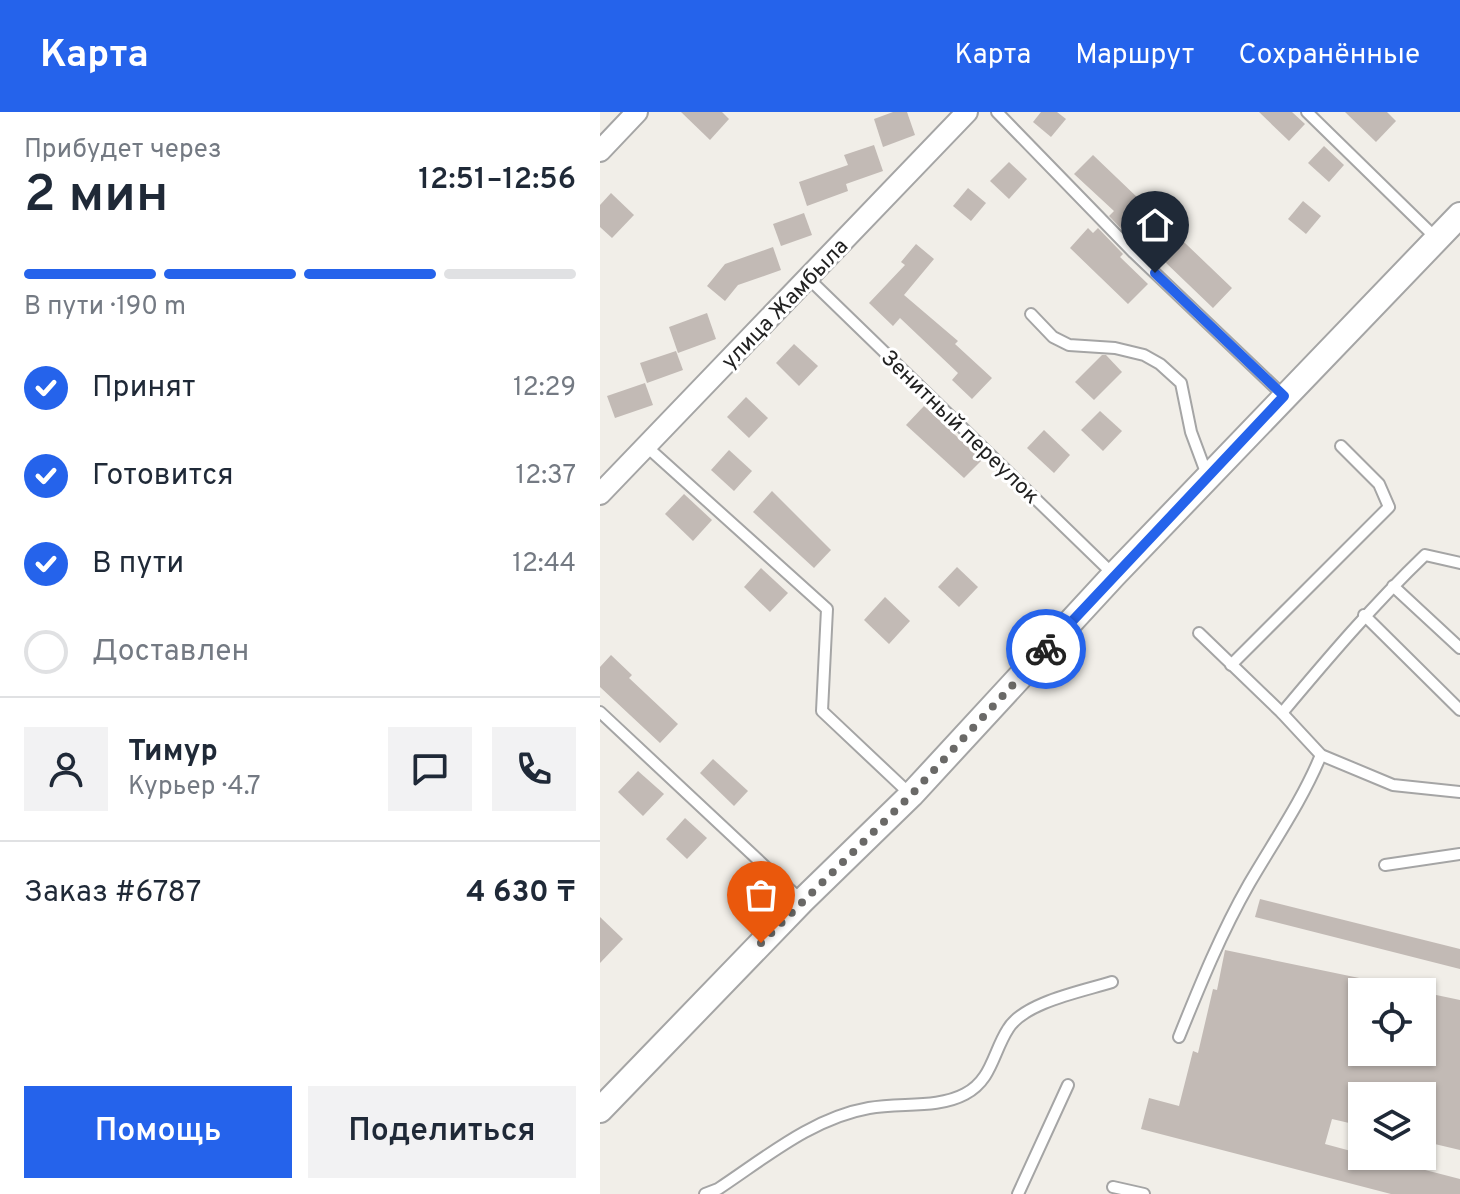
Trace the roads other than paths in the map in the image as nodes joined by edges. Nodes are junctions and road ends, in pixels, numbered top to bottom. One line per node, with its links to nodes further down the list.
1 (637, 112): 5 (street)
2 (967, 112): 8 (street, улица Жамбыла)
3 (997, 112): 10 (lane)
4 (1307, 112): 7 (lane)
5 (600, 151)
6 (1460, 215): 7 (street)
7 (1437, 239): 10 (street)
8 (808, 278): 11 (street, улица Жамбыла); 16 (lane, Зенитный переулок)
9 (1031, 314): 13 (lane)
10 (1284, 396): 13 (street)
11 (646, 446): 14 (street, улица Жамбыла); 27 (lane)
12 (1341, 446): 21 (lane)
13 (1208, 476): 16 (street)
14 (600, 494)
15 (1460, 563): 17 (lane)
16 (1114, 575): 27 (street)
17 (1393, 586): 18 (lane); 20 (lane)
18 (1364, 615): 22 (lane); 24 (lane)
19 (1199, 633): 21 (lane)
20 (1460, 648)
21 (1231, 665): 24 (lane)
22 (1460, 710)
23 (600, 712): 30 (lane)
24 (1282, 713): 25 (lane)
25 (1321, 755): 26 (lane); 32 (lane)
26 (1460, 792)
27 (911, 795): 30 (street)
28 (1460, 854): 29 (lane)
29 (1385, 865)
30 (802, 901): 34 (street)
31 (1112, 982): 36 (lane)
32 (1179, 1037)
33 (1068, 1085): 37 (lane)
34 (600, 1110)
35 (1113, 1187): 38 (lane)
36 (705, 1194)
37 (1018, 1194)
38 (1144, 1194)

